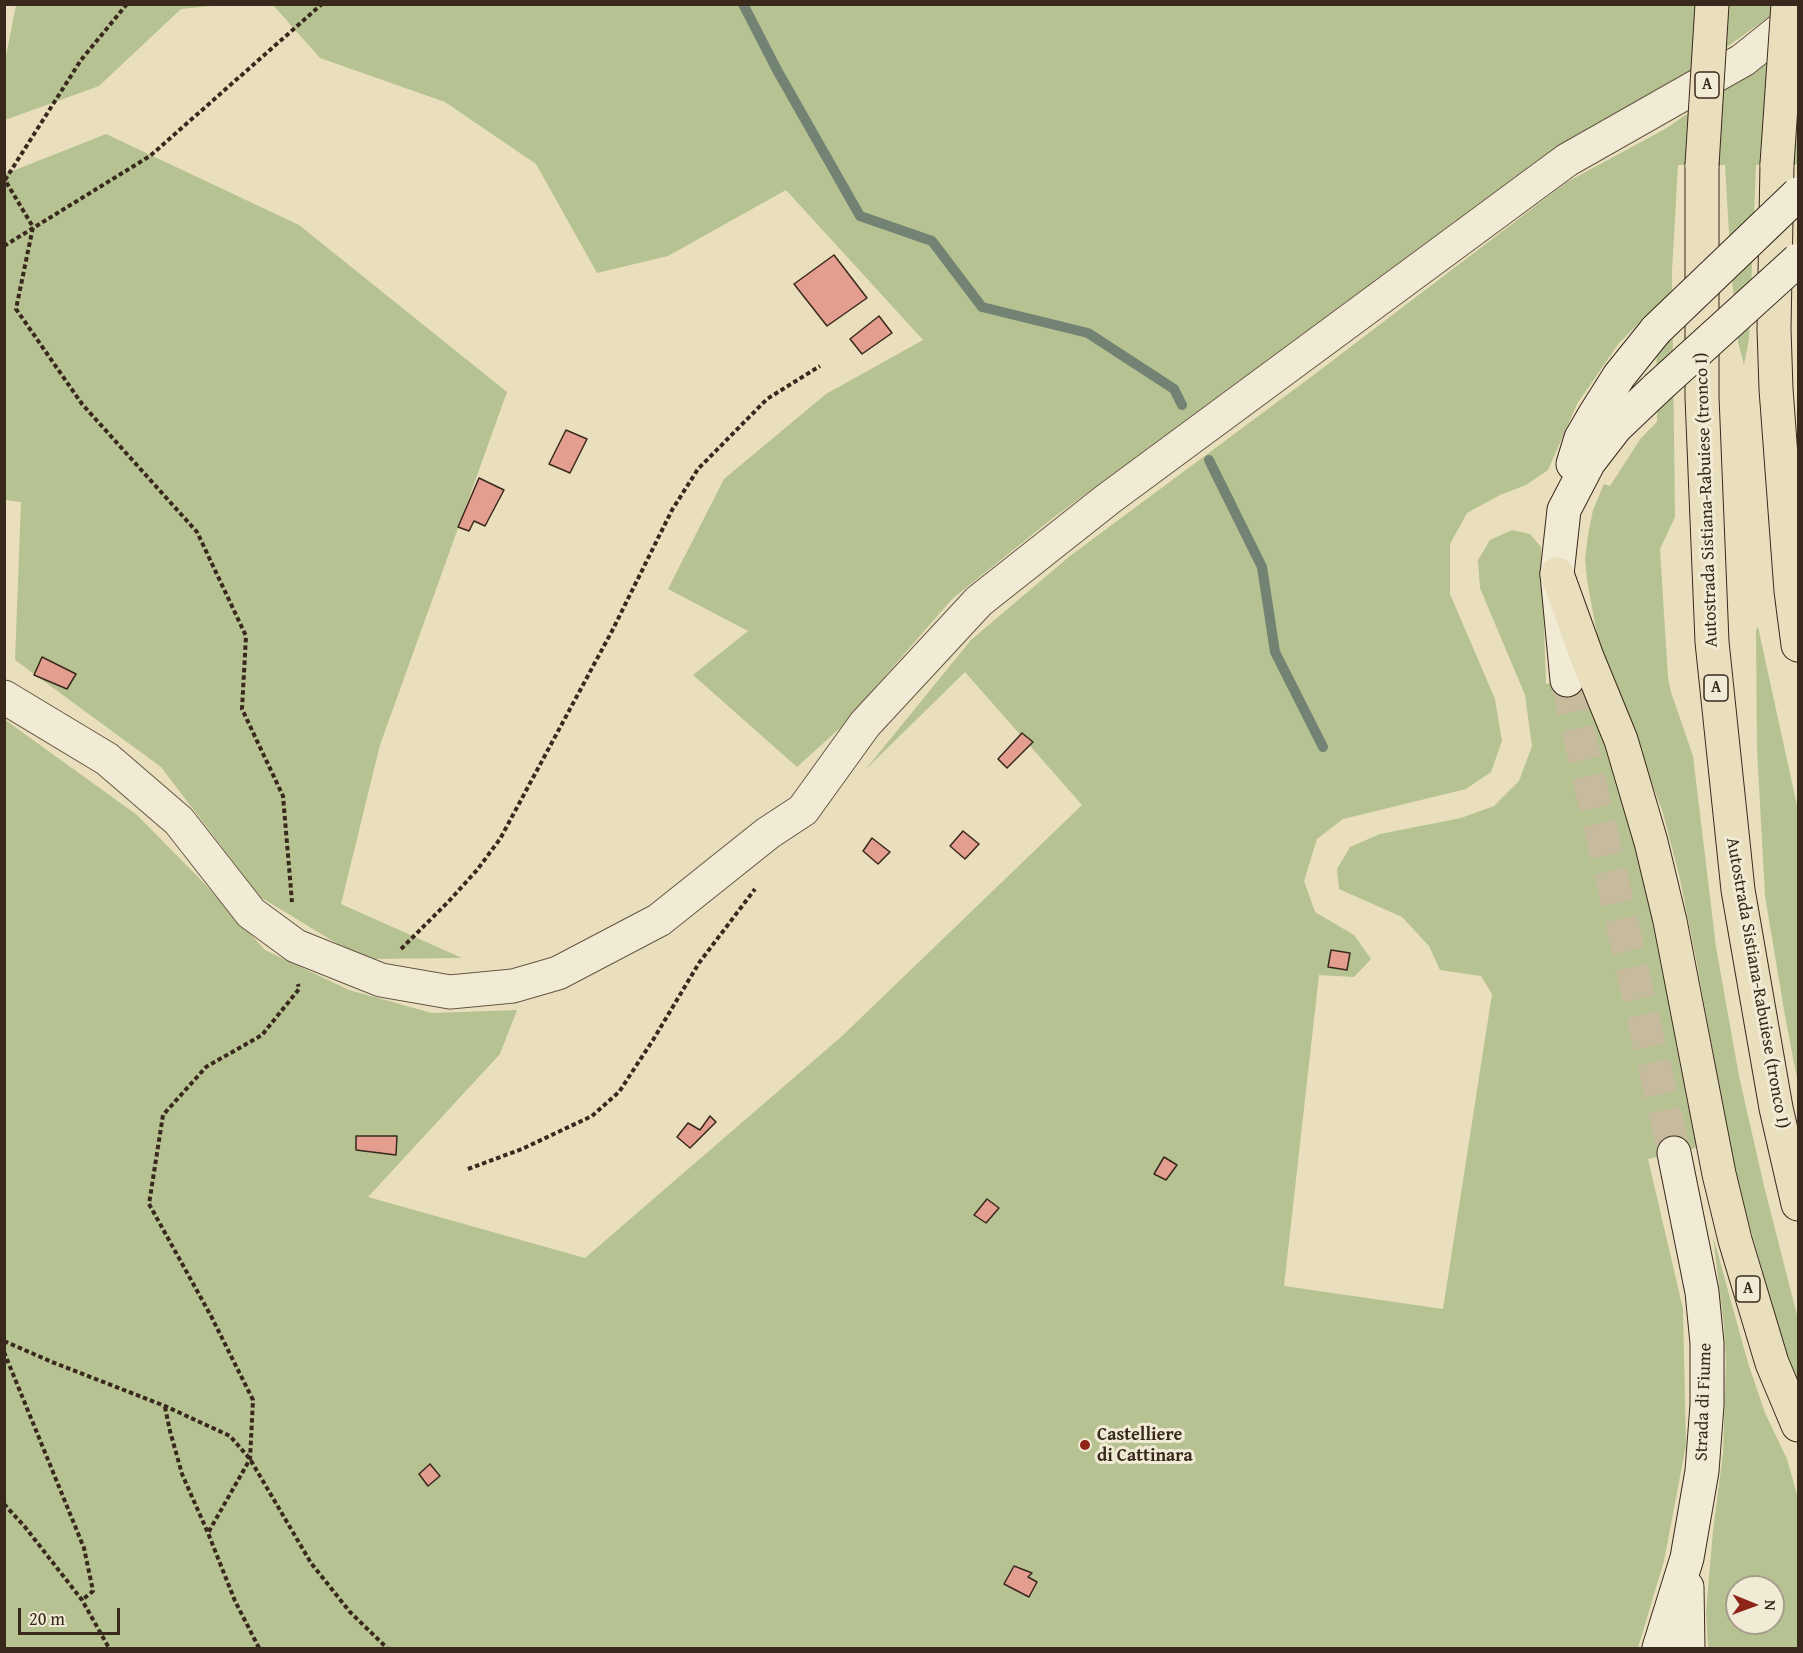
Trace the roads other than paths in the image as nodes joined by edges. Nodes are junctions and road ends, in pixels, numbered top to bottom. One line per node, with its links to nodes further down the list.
1 (1712, 4): 12 (highway, Autostrada Sistiana-Rabuiese (tronco I) / A, bridge)
2 (1788, 4): 8 (highway, bridge)
3 (1798, 16): 10 (street)
4 (1798, 194): 6 (street, bridge)
5 (1798, 260): 6 (street, bridge)
6 (1564, 510): 7 (street)
7 (1557, 574): 9 (street); 13 (highway, A)
8 (1798, 645)
9 (1567, 680)
10 (4, 697)
11 (1674, 1154): 14 (street, Strada di Fiume)
12 (1798, 1204)
13 (1798, 1425)
14 (1687, 1558): 15 (street, Strada di Fiume); 16 (street)
15 (1659, 1648)
16 (1688, 1648)

